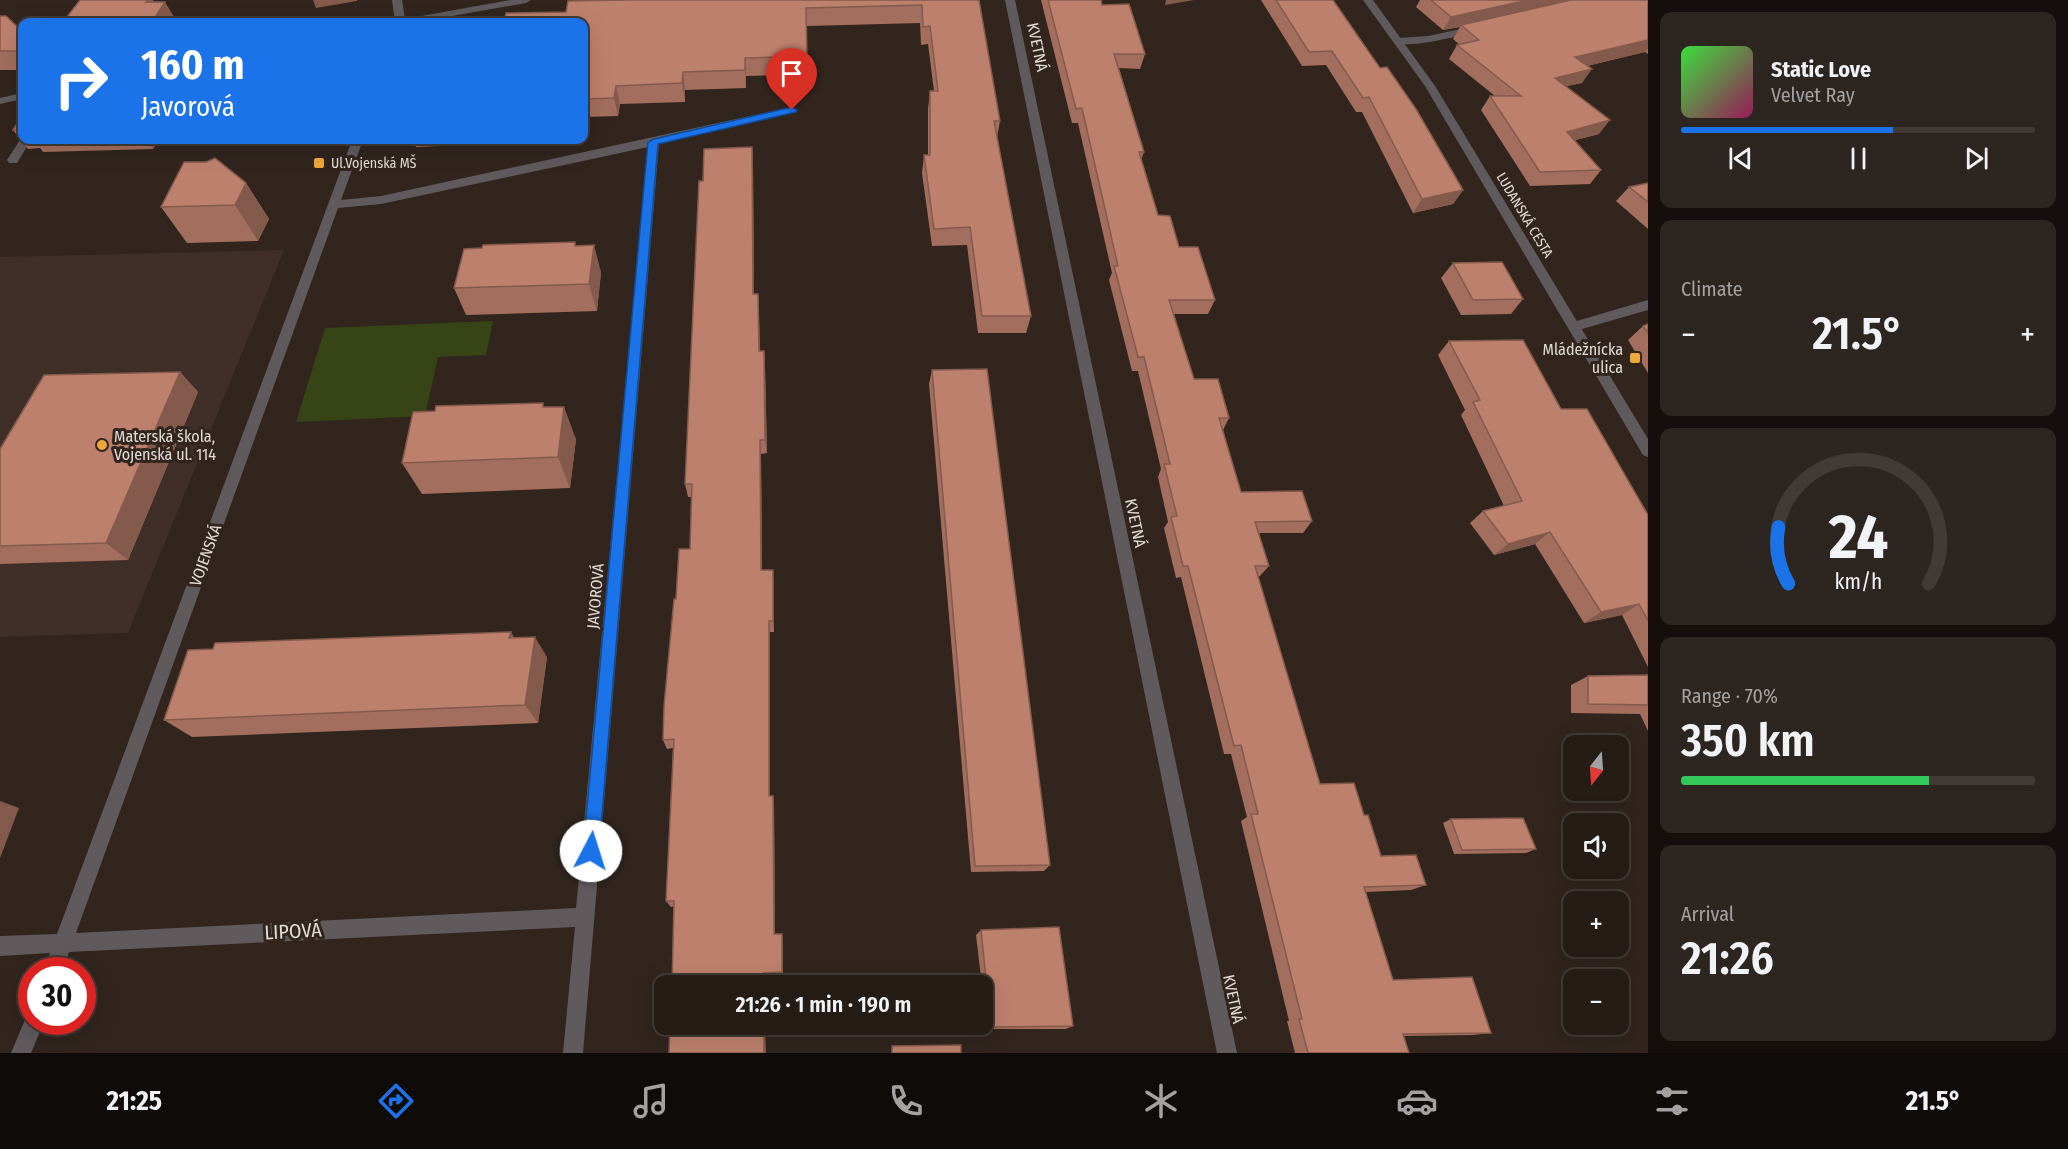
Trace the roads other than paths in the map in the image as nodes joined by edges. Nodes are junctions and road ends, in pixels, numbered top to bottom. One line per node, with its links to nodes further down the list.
1 (397, 0): 5 (street)
2 (526, 0): 6 (street)
3 (1010, 0): 27 (street, KVETNÁ)
4 (1368, 0): 8 (street, LUDANSKÁ CESTA)
5 (401, 18)
6 (425, 18)
7 (1483, 27): 8 (street)
8 (1398, 41): 18 (street, LUDANSKÁ CESTA)
9 (18, 97): 10 (street)
10 (0, 101)
11 (792, 110): 12 (street)
12 (654, 142): 16 (street); 20 (street, JAVOROVÁ)
13 (23, 144): 15 (street)
14 (356, 144): 16 (street, VOJENSKÁ)
15 (13, 160)
16 (333, 205): 21 (street, VOJENSKÁ)
17 (1648, 305): 18 (street)
18 (1575, 326): 19 (street, LUDANSKÁ CESTA)
19 (1648, 451)
20 (585, 917): 21 (street, LIPOVÁ); 26 (street, JAVOROVÁ)
21 (64, 943): 22 (street, LIPOVÁ); 23 (street, VOJENSKÁ)
22 (0, 946)
23 (58, 957)
24 (29, 1035): 25 (street)
25 (21, 1053)
26 (573, 1053)
27 (1227, 1053)

